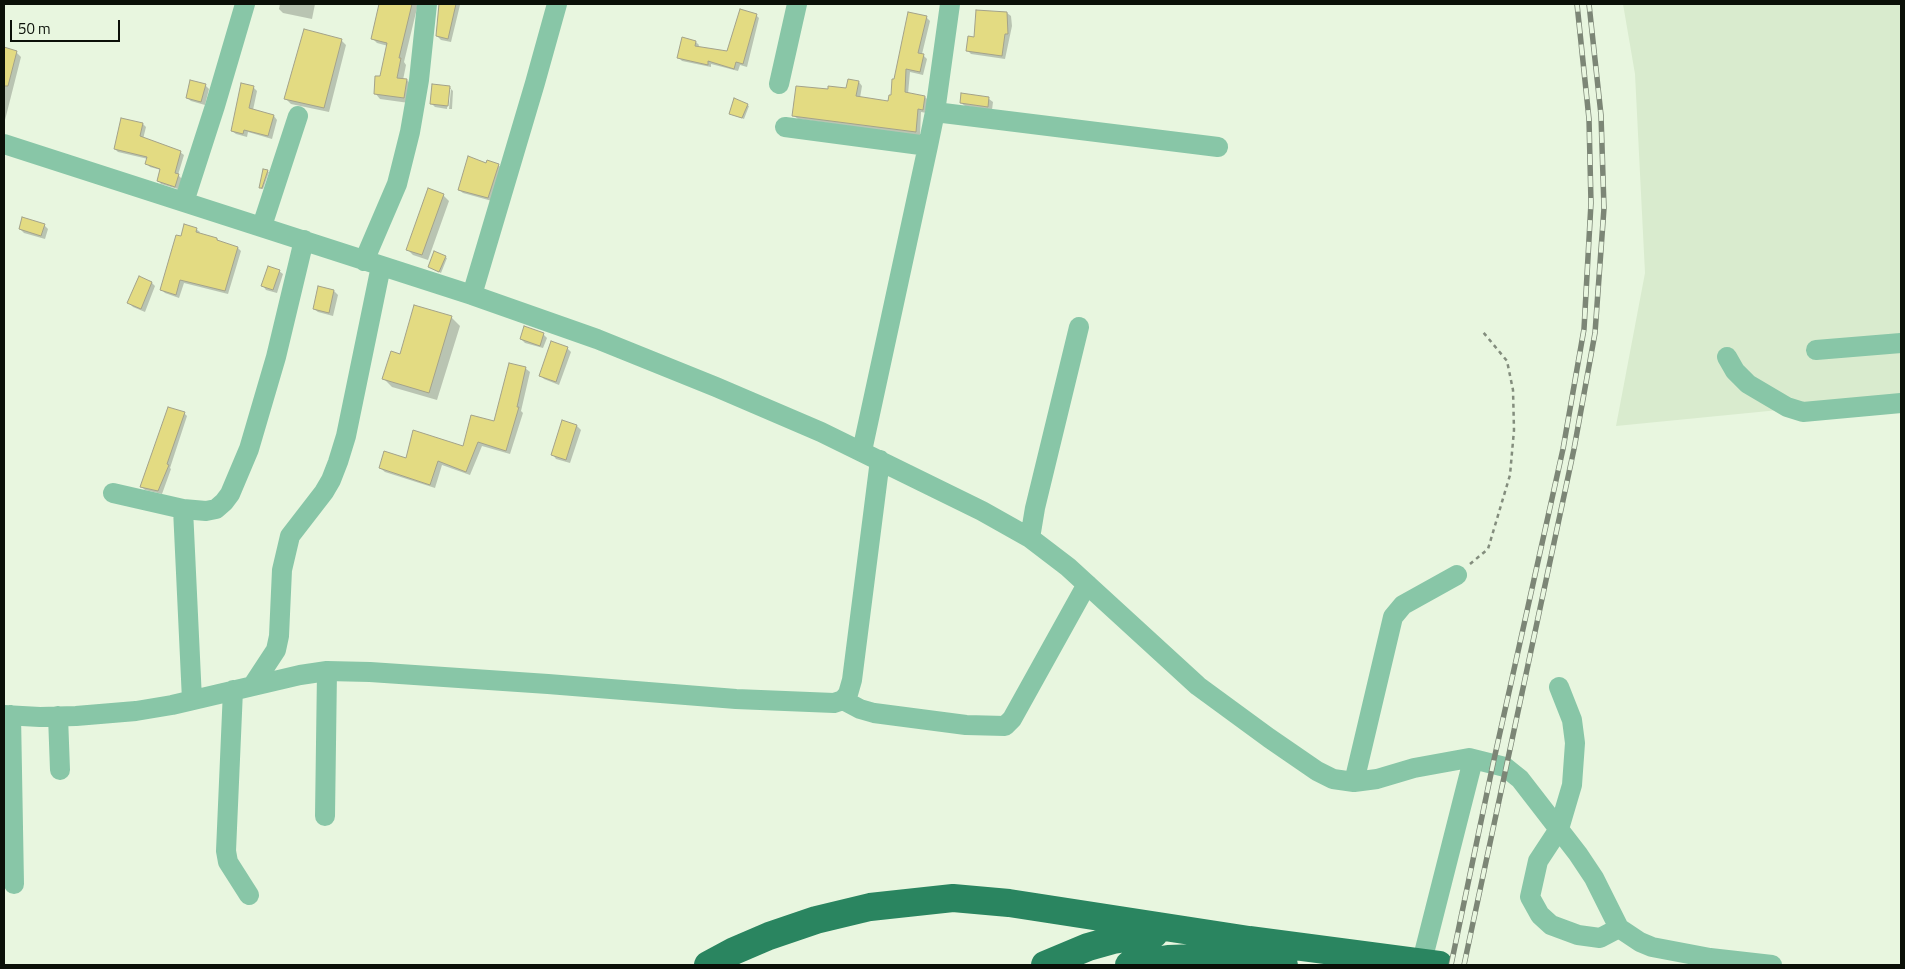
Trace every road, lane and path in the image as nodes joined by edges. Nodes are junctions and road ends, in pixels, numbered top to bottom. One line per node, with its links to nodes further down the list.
1 (246, 4): 13 (street)
2 (427, 4): 16 (street)
3 (557, 4): 17 (street)
4 (797, 4): 6 (street)
5 (950, 4): 7 (street)
6 (779, 84)
7 (935, 112): 11 (street); 12 (street)
8 (298, 116): 14 (street)
9 (785, 127): 11 (street)
10 (4, 144): 13 (street)
11 (928, 146): 24 (street)
12 (1218, 147)
13 (184, 202): 14 (street)
14 (262, 226): 15 (street)
15 (304, 240): 16 (street); 27 (street)
16 (372, 263): 17 (street); 32 (street)
17 (472, 295): 24 (street)
18 (1079, 327): 28 (street)
19 (1482, 332): 29 (path)
20 (1901, 343): 21 (street)
21 (1816, 350)
22 (1727, 357): 23 (street)
23 (1901, 403)
24 (862, 451): 25 (street)
25 (880, 460): 28 (street); 36 (street)
26 (113, 493): 27 (street)
27 (183, 509): 35 (street)
28 (1030, 538): 30 (street)
29 (1457, 574): 41 (street)
30 (1087, 584): 36 (street); 41 (street)
31 (327, 671): 32 (street); 36 (street); 42 (street)
32 (253, 685): 34 (street)
33 (1560, 687): 43 (street)
34 (233, 690): 35 (street); 45 (street)
35 (192, 700): 38 (street)
36 (843, 700)
37 (7, 715): 38 (street); 44 (street)
38 (58, 716): 40 (street)
39 (1473, 760): 41 (street); 43 (street); 48 (street)
40 (60, 770)
41 (1354, 782)
42 (325, 816)
43 (1559, 829): 46 (street); 46 (street)
44 (14, 884)
45 (249, 895)
46 (1619, 928): 54 (street)
47 (1250, 940): 48 (highway); 49 (highway); 50 (highway)
48 (1417, 964): 53 (highway)
49 (708, 965)
50 (1045, 965)
51 (1129, 965): 52 (highway)
52 (1284, 965)
53 (1439, 965)
54 (1772, 965)

